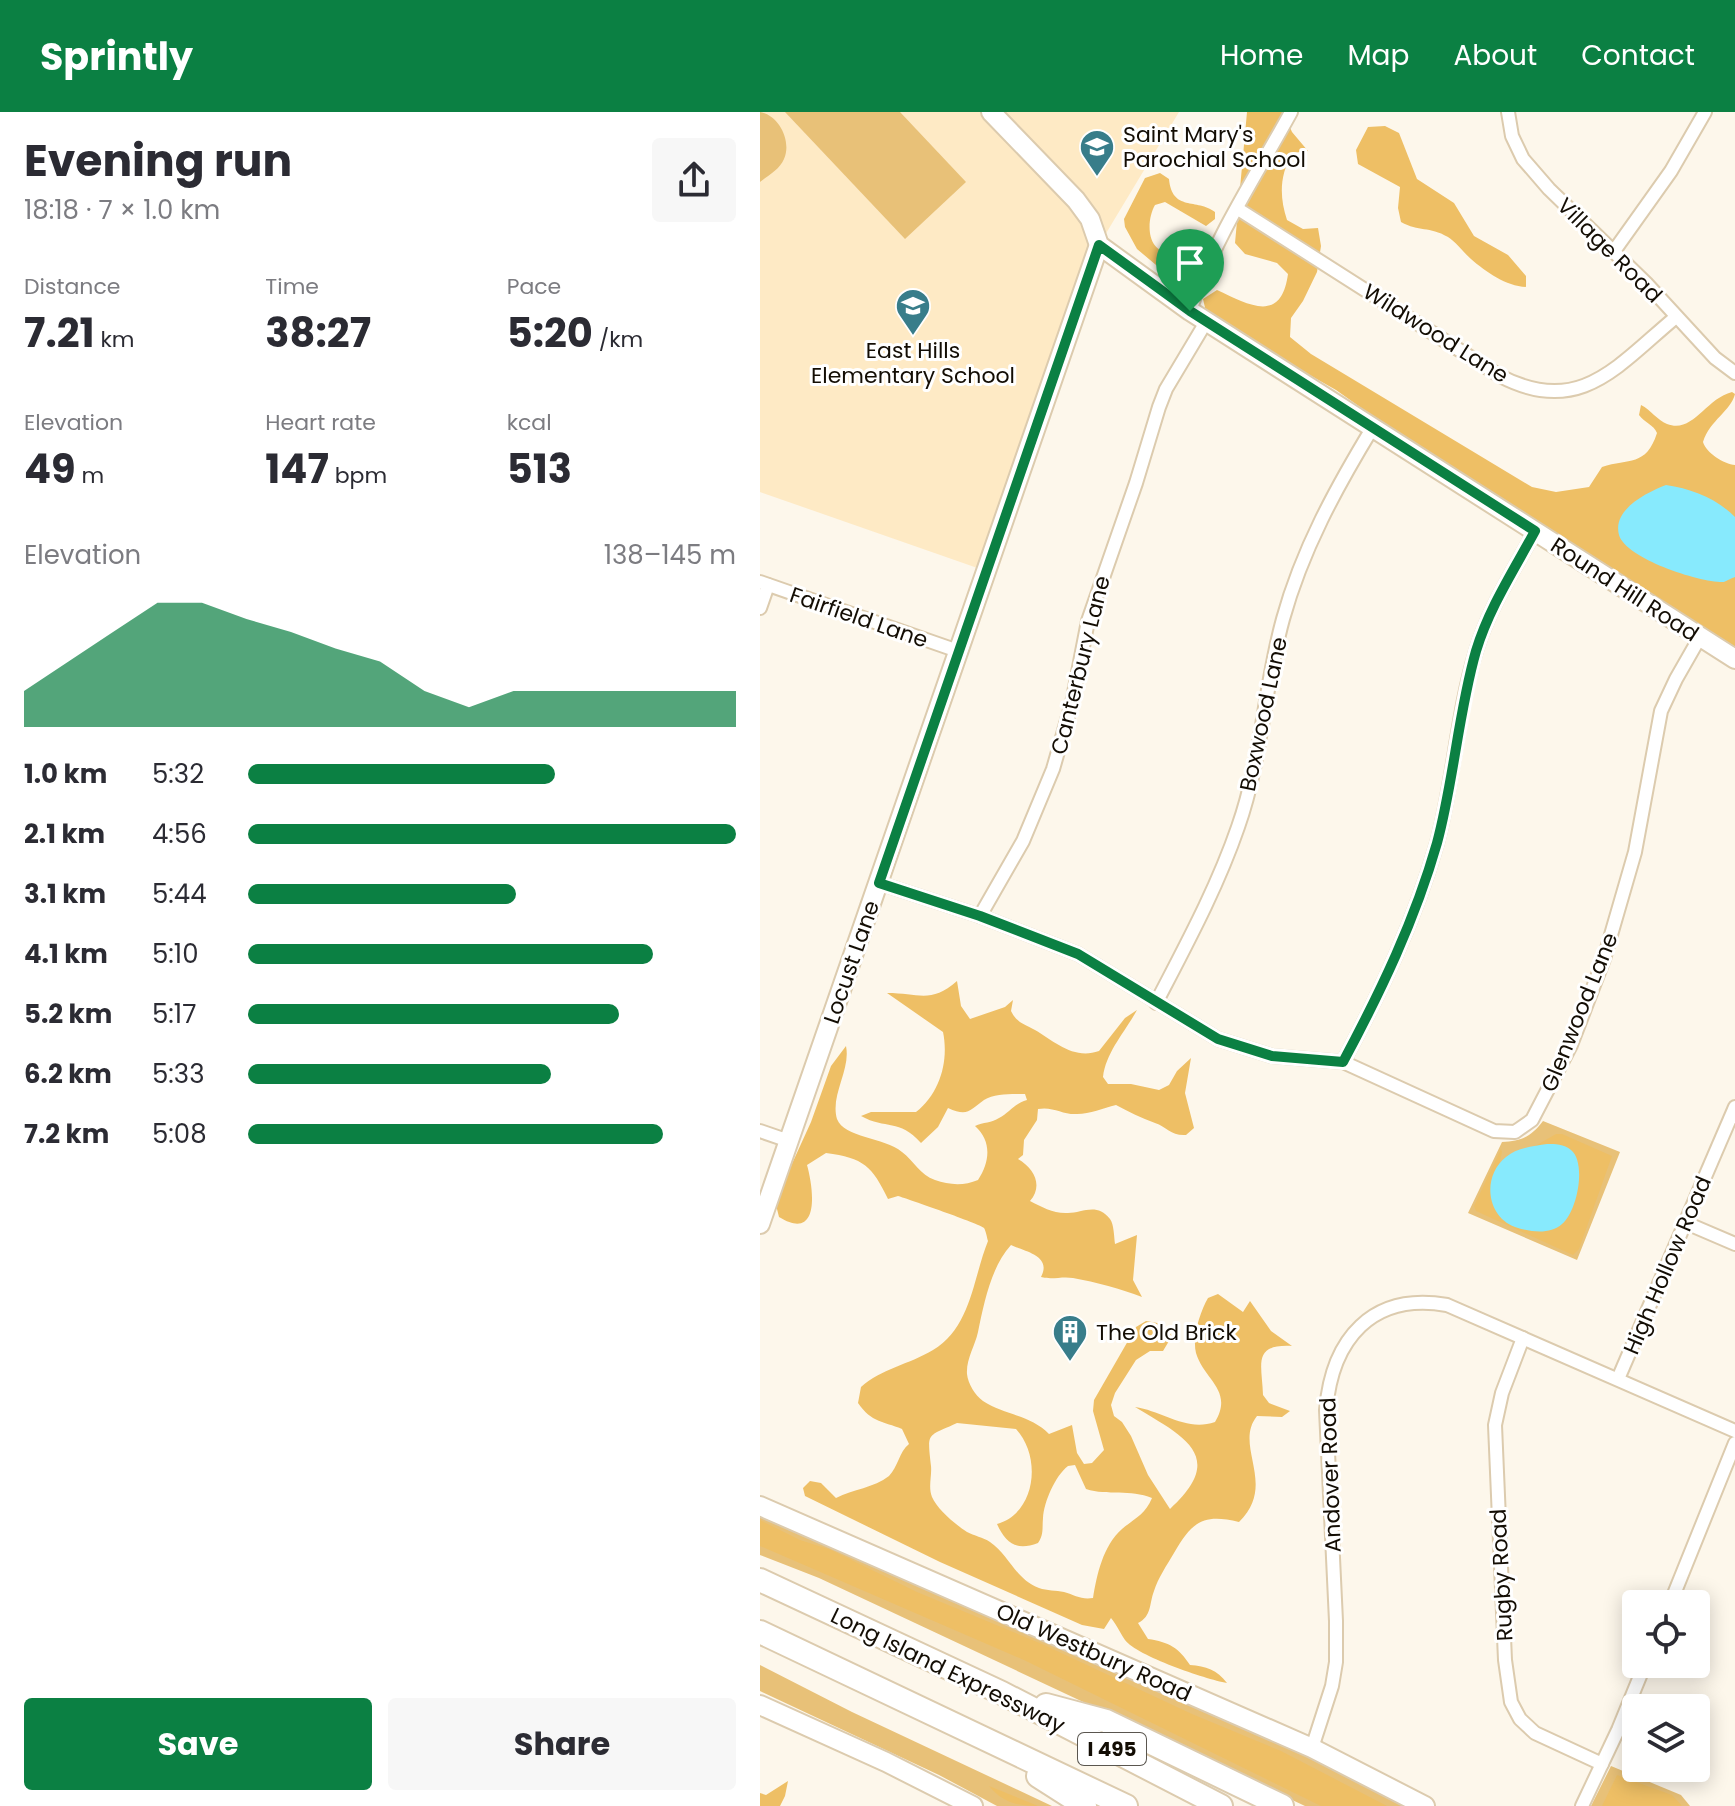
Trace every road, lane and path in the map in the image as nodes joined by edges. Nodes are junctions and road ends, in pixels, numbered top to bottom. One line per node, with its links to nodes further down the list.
1 (991, 112): 6 (street, Round Hill Road)
2 (1291, 112): 5 (street)
3 (1508, 112): 7 (street, Village Road)
4 (1705, 112): 7 (street)
5 (1238, 209): 8 (street); 9 (street, Wildwood Lane)
6 (1099, 245): 8 (street, Round Hill Road); 17 (street, Locust Lane)
7 (1614, 251): 9 (street, Village Road)
8 (1190, 311): 10 (street, Round Hill Road)
9 (1676, 317): 11 (street, Village Road)
10 (1206, 322): 12 (street, Round Hill Road); 20 (street, Canterbury Lane)
11 (1735, 373)
12 (1373, 427): 13 (street, Round Hill Road); 21 (street, Boxwood Lane)
13 (1535, 531): 16 (street, Round Hill Road); 22 (street)
14 (764, 583): 15 (street); 17 (street, Fairfield Lane)
15 (760, 608)
16 (1700, 637): 18 (street, Round Hill Road); 22 (street, Glenwood Lane)
17 (958, 651): 19 (street, Locust Lane)
18 (1735, 659)
19 (879, 883): 20 (street, Glenwood Lane); 25 (street, Locust Lane)
20 (980, 916): 21 (street, Glenwood Lane)
21 (1156, 1003): 22 (street, Glenwood Lane)
22 (1343, 1062)
23 (1735, 1107): 26 (street, High Hollow Road)
24 (760, 1131): 25 (street)
25 (789, 1141): 27 (street, Locust Lane)
26 (1686, 1223): 28 (street); 30 (street, High Hollow Road)
27 (760, 1224)
28 (1735, 1244)
29 (1523, 1338): 30 (street, Andover Road); 41 (street, Andover Road); 42 (street, Rugby Road)
30 (1618, 1379): 31 (street, Andover Road)
31 (1735, 1431)
32 (1735, 1443): 35 (street)
33 (760, 1506): 41 (street, Old Westbury Road)
34 (760, 1580): 38 (highway, Long Island Expressway / I 495)
35 (1676, 1590)
36 (760, 1632): 40 (highway, Long Island Expressway / I 495)
37 (1639, 1678): 42 (street)
38 (1002, 1693): 46 (highway, Long Island Expressway / I 495); 47 (highway)
39 (760, 1705): 43 (street)
40 (967, 1729): 44 (highway); 45 (highway, Long Island Expressway / I 495)
41 (1312, 1748): 48 (street, Old Westbury Road)
42 (1602, 1764): 49 (street)
43 (973, 1806)
44 (1085, 1806)
45 (1126, 1806)
46 (1221, 1806)
47 (1282, 1806)
48 (1425, 1806)
49 (1582, 1806)

